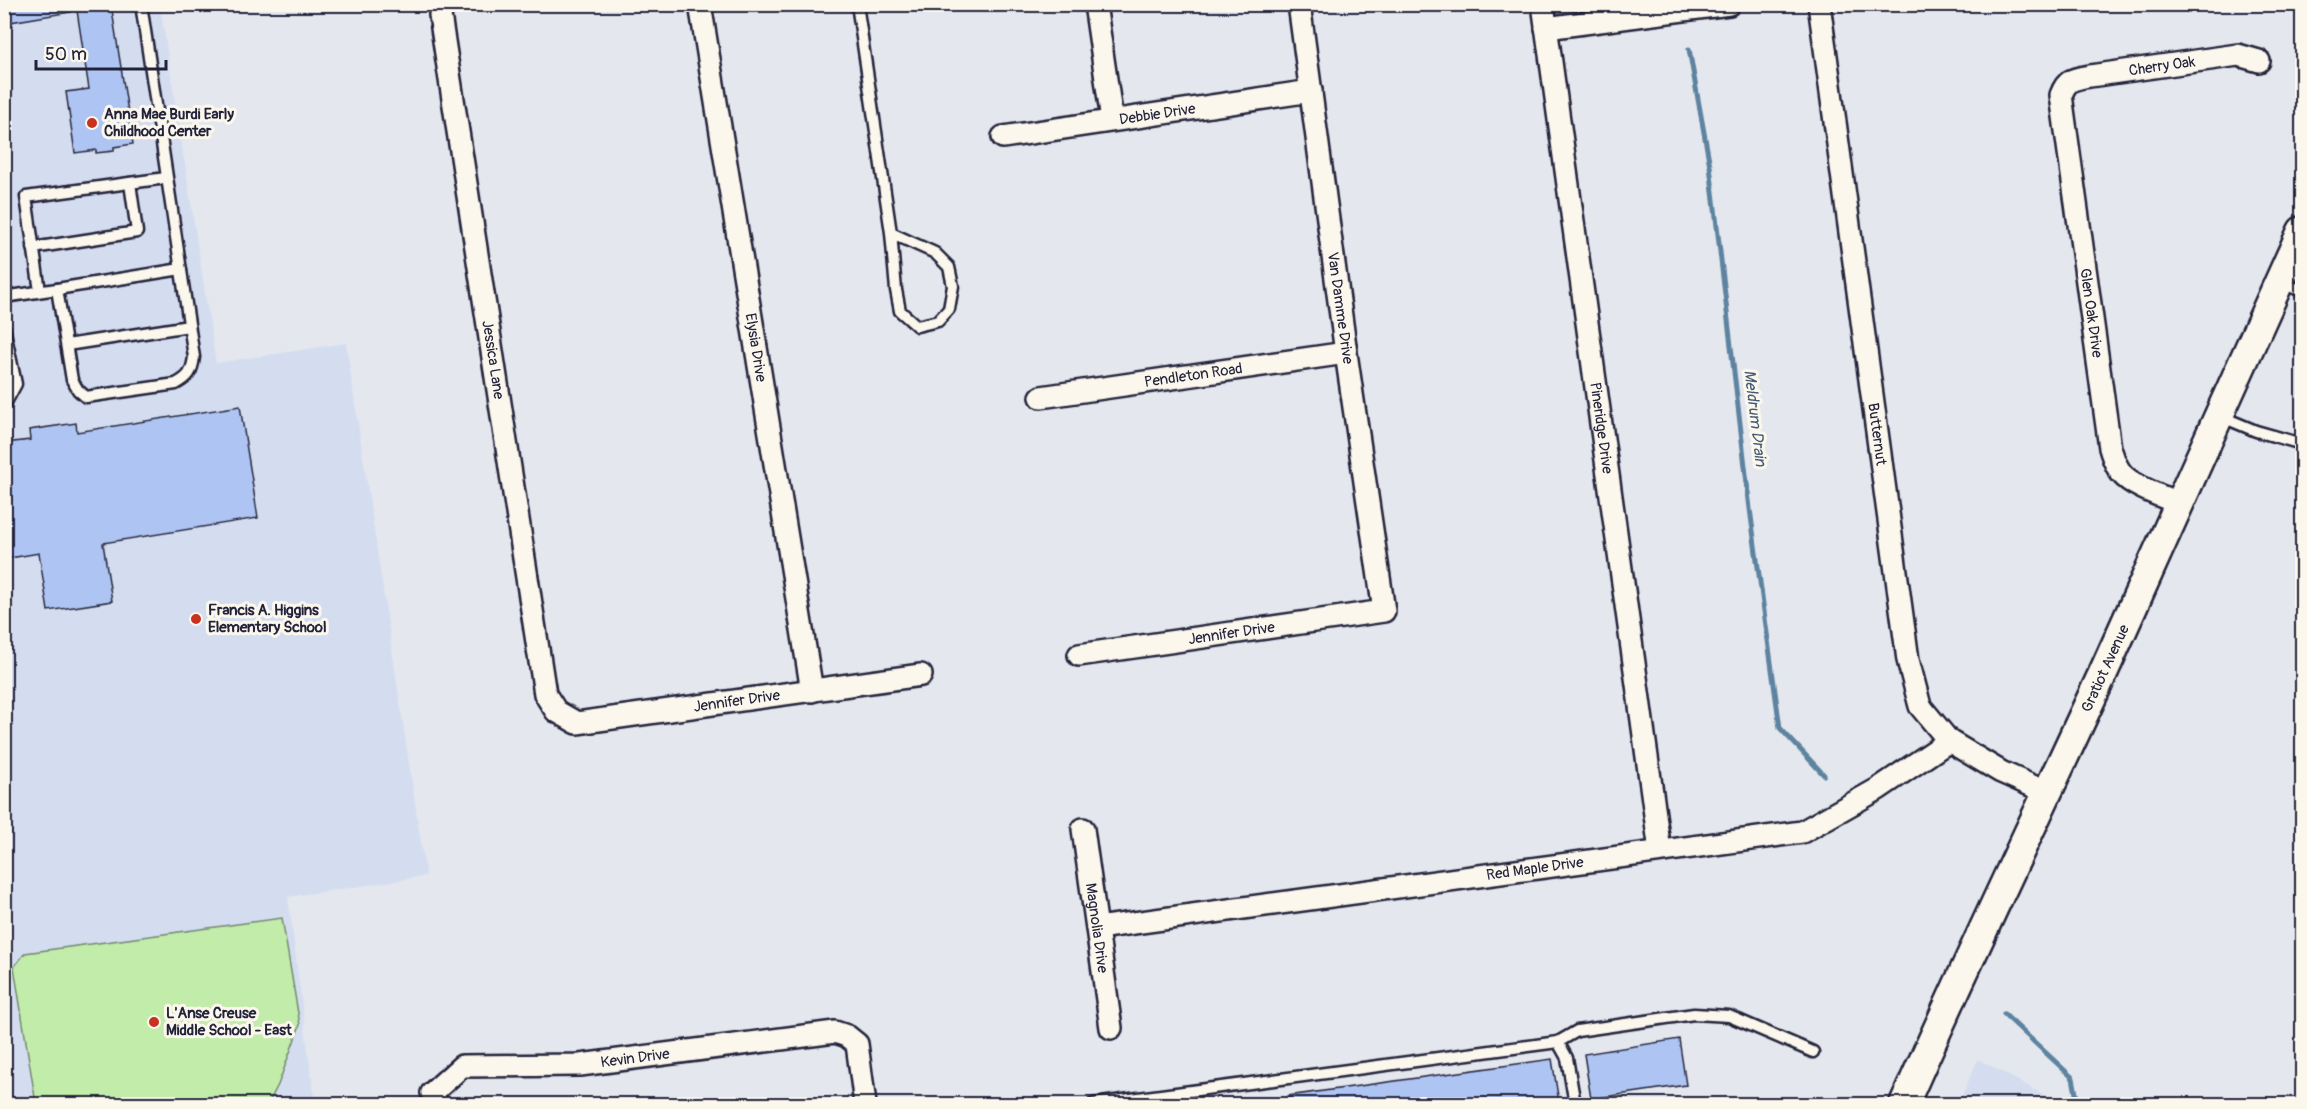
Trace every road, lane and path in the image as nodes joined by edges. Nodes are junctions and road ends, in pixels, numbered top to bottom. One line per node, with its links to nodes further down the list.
1 (141, 4): 16 (lane)
2 (442, 4): 40 (street, Jessica Lane)
3 (700, 4): 39 (street, Elysia Drive)
4 (857, 4): 19 (lane)
5 (1095, 4): 14 (street)
6 (1299, 4): 13 (street, Van Damme Drive)
7 (1543, 4): 10 (street, Pineridge Drive)
8 (1729, 4): 10 (street)
9 (1819, 4): 41 (street, Butternut)
10 (1546, 28): 44 (street, Pineridge Drive)
11 (2259, 62): 12 (street, Cherry Oak)
12 (2065, 85): 35 (street, Glen Oak Drive)
13 (1311, 90): 14 (street, Debbie Drive); 29 (street, Van Damme Drive)
14 (1112, 120): 15 (street, Debbie Drive)
15 (1003, 137)
16 (166, 178): 17 (lane); 21 (lane)
17 (130, 183): 20 (lane); 20 (lane)
18 (2302, 231): 22 (main road, Gratiot Avenue)
19 (891, 233): 19 (lane)
20 (33, 248): 24 (lane)
21 (181, 269): 23 (lane); 26 (lane)
22 (2291, 287): 33 (main road, Gratiot Avenue)
23 (57, 289): 24 (lane); 28 (lane)
24 (40, 291): 25 (lane)
25 (4, 297)
26 (189, 326): 28 (lane); 28 (lane)
27 (4, 327): 30 (lane)
28 (68, 345)
29 (1346, 353): 31 (street, Pendleton Road); 36 (street, Van Damme Drive)
30 (7, 356): 32 (lane)
31 (1041, 397)
32 (4, 406)
33 (2220, 416): 34 (lane); 35 (main road, Gratiot Avenue)
34 (2302, 444)
35 (2180, 504): 42 (main road, Gratiot Avenue)
36 (1384, 611): 37 (street, Jennifer Drive)
37 (1079, 655)
38 (921, 675): 39 (street, Jennifer Drive)
39 (812, 691): 40 (street, Jennifer Drive)
40 (555, 711)
41 (1949, 741): 42 (street, Butternut); 44 (street, Red Maple Drive)
42 (2048, 793): 53 (main road, Gratiot Avenue)
43 (1083, 829): 45 (street, Magnolia Drive)
44 (1660, 851): 45 (street, Red Maple Drive)
45 (1097, 928): 46 (street, Magnolia Drive)
46 (1111, 1028)
47 (1558, 1042): 48 (lane); 51 (lane); 52 (lane)
48 (1814, 1052)
49 (435, 1099): 50 (street, Kevin Drive)
50 (865, 1104)
51 (1093, 1104)
52 (1575, 1104)
53 (1904, 1104)

